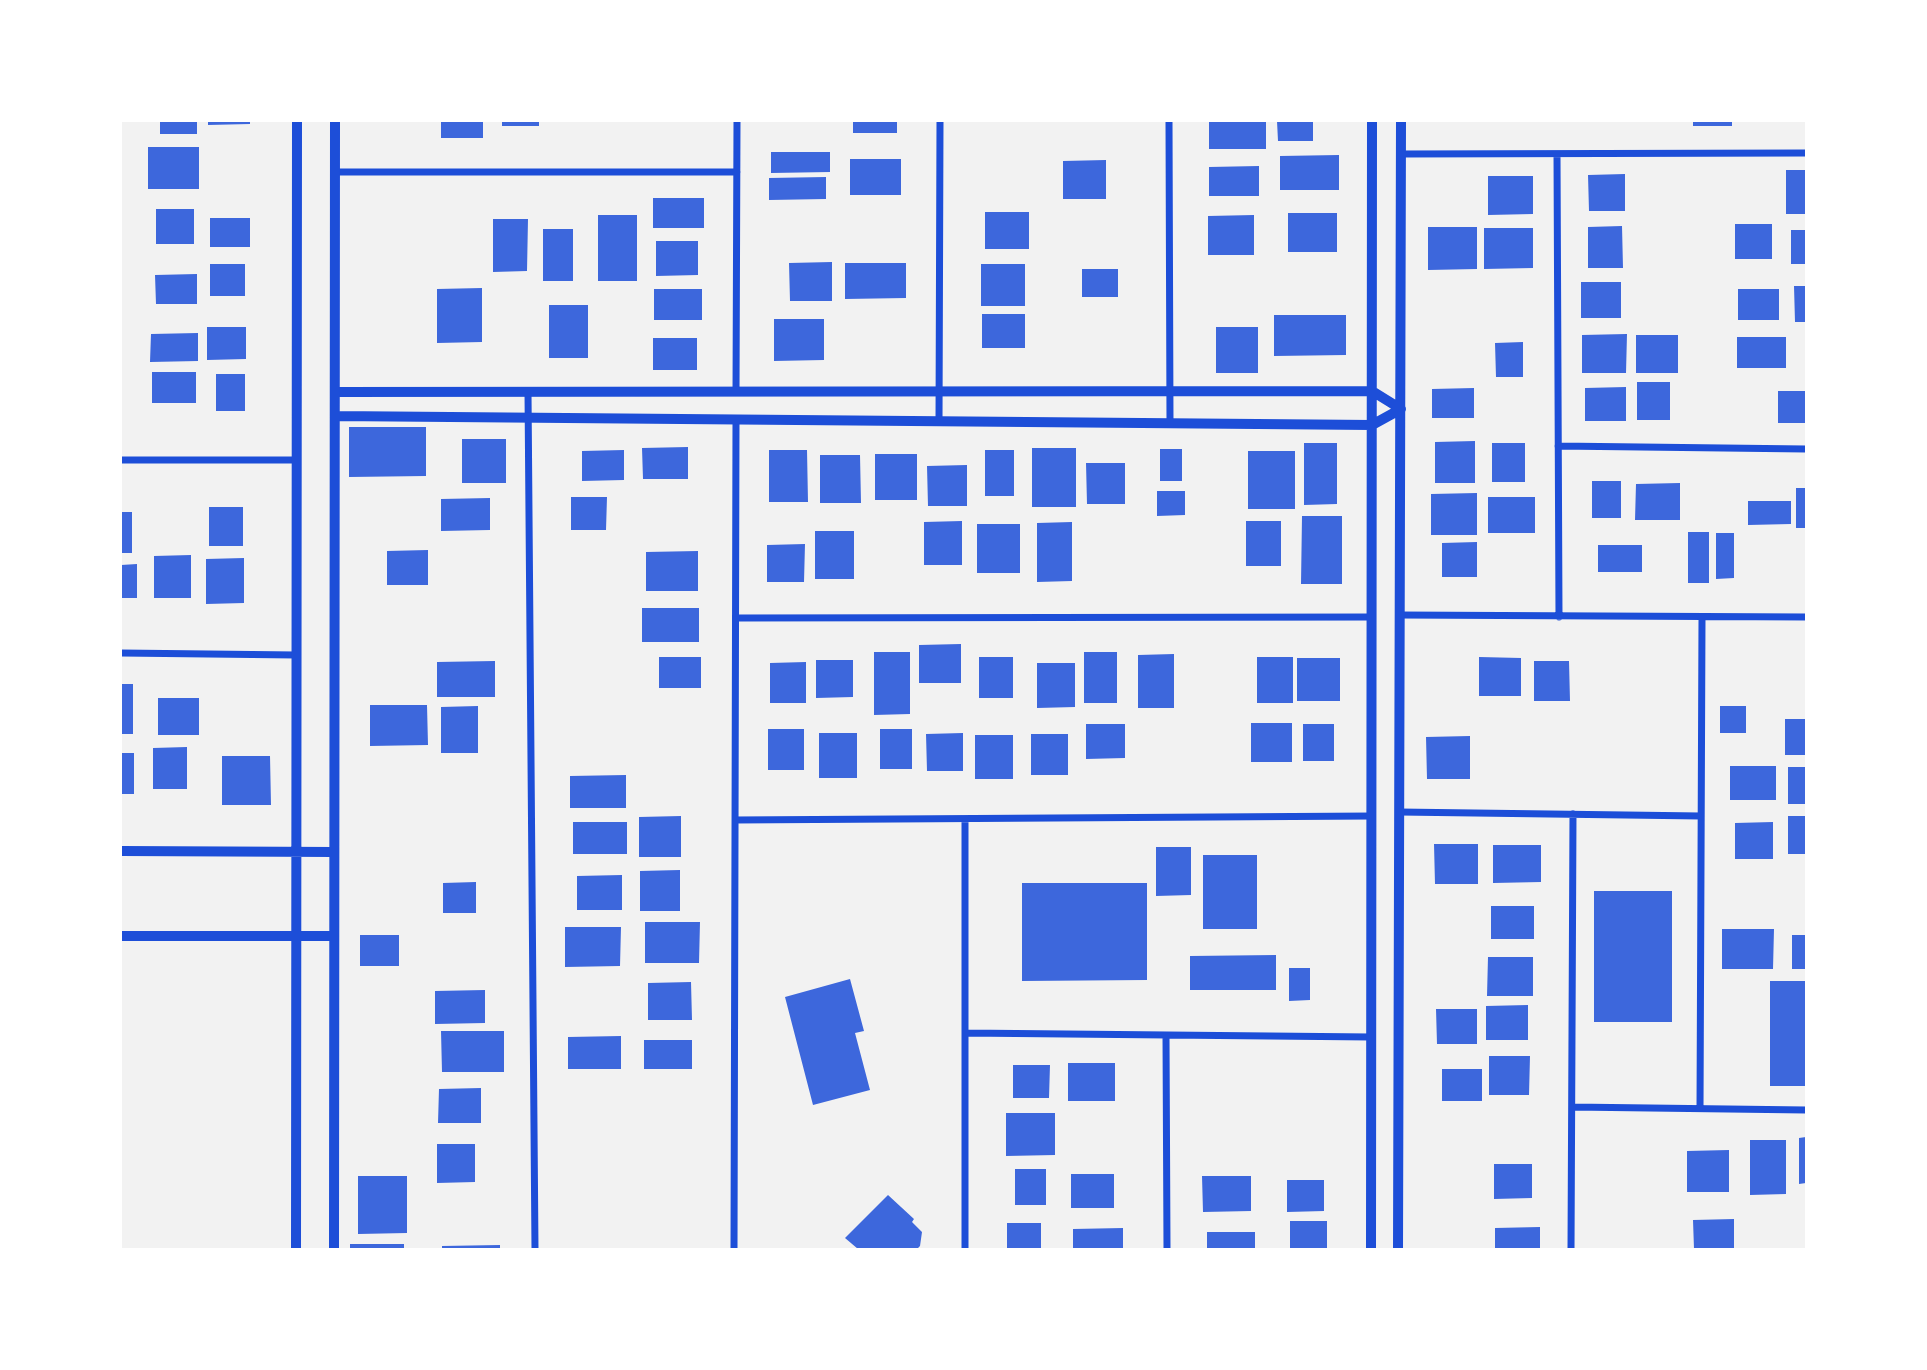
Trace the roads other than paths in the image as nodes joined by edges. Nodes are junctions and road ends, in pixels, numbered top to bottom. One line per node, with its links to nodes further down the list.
1 (297, 121): 29 (street)
2 (335, 121): 11 (street)
3 (737, 121): 12 (street)
4 (940, 121): 17 (street)
5 (1169, 121): 18 (street)
6 (1372, 121): 13 (street)
7 (1401, 121): 9 (street)
8 (1806, 153): 10 (street)
9 (1401, 154): 10 (street); 19 (street)
10 (1557, 154): 26 (street)
11 (335, 172): 12 (street); 14 (street)
12 (737, 173): 16 (street)
13 (1372, 391): 18 (street); 19 (street); 25 (street)
14 (335, 392): 15 (street); 20 (street)
15 (528, 392): 16 (street); 21 (street)
16 (736, 392): 17 (street)
17 (939, 392): 18 (street); 23 (street)
18 (1170, 392): 24 (street)
19 (1401, 409): 25 (street); 30 (street)
20 (335, 416): 21 (street); 46 (street)
21 (529, 418): 22 (street); 58 (street)
22 (736, 420): 23 (street); 34 (street)
23 (939, 422): 24 (street)
24 (1170, 424): 25 (street)
25 (1372, 425): 31 (street)
26 (1558, 446): 27 (street); 32 (street)
27 (1806, 449)
28 (121, 460): 29 (street)
29 (297, 460): 37 (street)
30 (1399, 615): 32 (street); 38 (street)
31 (1372, 617): 34 (street); 40 (street)
32 (1559, 617): 35 (street)
33 (1806, 617): 35 (street)
34 (736, 618): 43 (street)
35 (1702, 618): 41 (street)
36 (121, 653): 37 (street)
37 (296, 655): 45 (street)
38 (1399, 811): 39 (street); 63 (street)
39 (1573, 814): 41 (street); 53 (street)
40 (1372, 816): 42 (street); 52 (street)
41 (1701, 816): 54 (street)
42 (965, 819): 43 (street); 50 (street)
43 (735, 820): 59 (street)
44 (121, 851): 45 (street)
45 (296, 852): 46 (street); 48 (street)
46 (334, 852): 49 (street)
47 (121, 936): 48 (street)
48 (296, 936): 49 (street); 56 (street)
49 (334, 936): 57 (street)
50 (965, 1033): 51 (street); 60 (street)
51 (1166, 1035): 52 (street); 61 (street)
52 (1371, 1037): 62 (street)
53 (1572, 1107): 54 (street); 64 (street)
54 (1700, 1108): 55 (street)
55 (1806, 1110)
56 (296, 1249)
57 (334, 1249)
58 (535, 1249)
59 (734, 1249)
60 (965, 1249)
61 (1167, 1249)
62 (1371, 1249)
63 (1398, 1249)
64 (1571, 1249)

